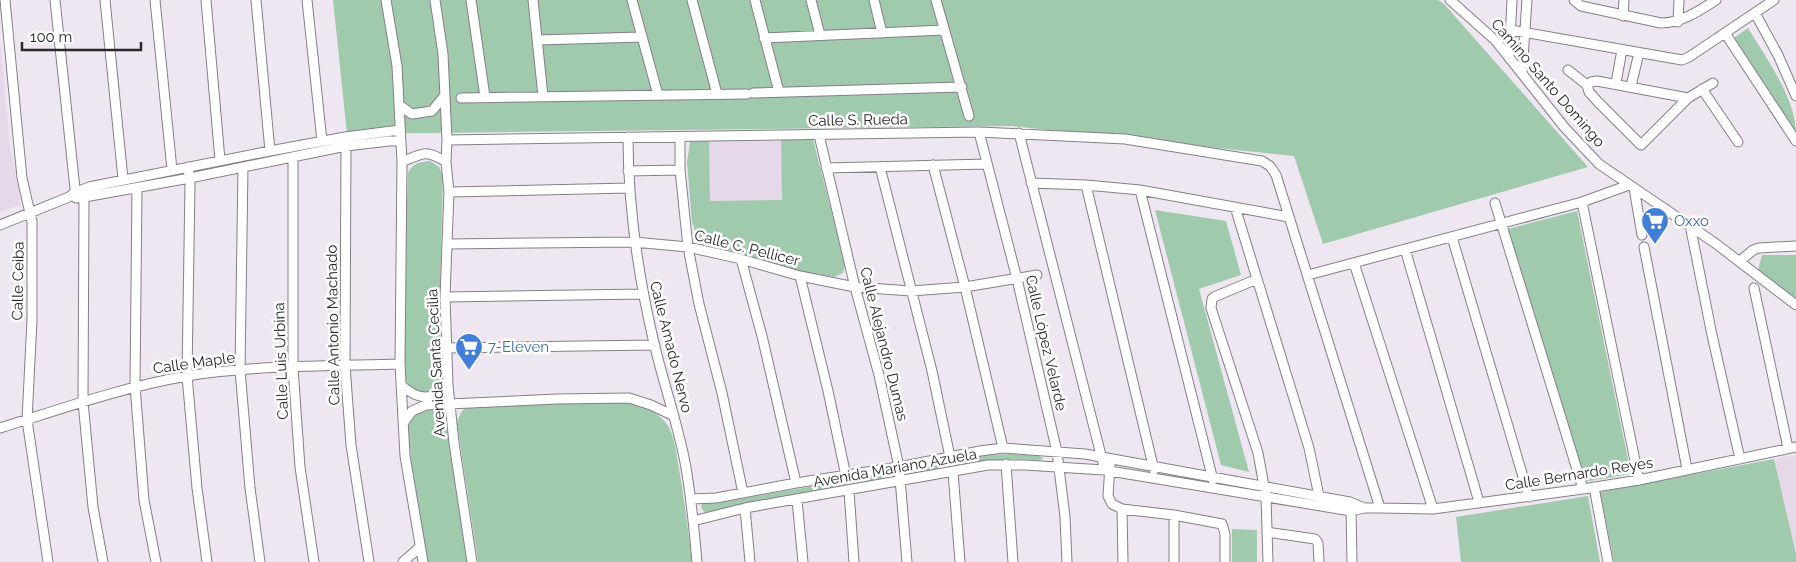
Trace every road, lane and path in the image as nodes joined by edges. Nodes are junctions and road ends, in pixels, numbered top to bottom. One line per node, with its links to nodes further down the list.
1 (4, 0): 100 (street, Calle Ceiba)
2 (55, 0): 95 (street)
3 (105, 0): 87 (street)
4 (155, 0): 83 (street)
5 (206, 0): 74 (street)
6 (256, 0): 72 (street)
7 (307, 0): 67 (street)
8 (386, 0): 58 (street)
9 (435, 0): 52 (street, Avenida Santa Cecilia)
10 (471, 0): 55 (street)
11 (533, 0): 37 (street)
12 (632, 0): 35 (street)
13 (692, 0): 51 (street)
14 (755, 0): 36 (street)
15 (811, 0): 34 (street)
16 (874, 0): 32 (street)
17 (936, 0): 29 (street)
18 (1450, 0): 40 (street, Camino Santo Domingo)
19 (1512, 0): 30 (street)
20 (1527, 0): 31 (street)
21 (1574, 0): 27 (street)
22 (1624, 0): 27 (street)
23 (1679, 0): 28 (street)
24 (1716, 0): 28 (street)
25 (1774, 0): 26 (street)
26 (1754, 13): 33 (street); 54 (street)
27 (1623, 16): 28 (street)
28 (1678, 22)
29 (944, 30): 32 (street); 47 (street)
30 (1510, 30): 31 (street); 40 (street)
31 (1526, 32): 38 (street); 42 (street)
32 (882, 33): 34 (street)
33 (1725, 33): 39 (street); 69 (street)
34 (820, 35): 36 (street)
35 (642, 37): 37 (street); 50 (street)
36 (764, 38): 49 (street)
37 (538, 40): 53 (street)
38 (1622, 50): 39 (street); 43 (street)
39 (1639, 54): 46 (street)
40 (1509, 58): 42 (street, Camino Santo Domingo)
41 (1568, 70): 45 (street)
42 (1522, 73): 90 (street, Camino Santo Domingo)
43 (1616, 83): 45 (street); 46 (street)
44 (1713, 83): 48 (street)
45 (1587, 85): 57 (street)
46 (1631, 86): 57 (street)
47 (962, 87): 49 (street); 59 (street)
48 (1702, 89): 57 (street); 71 (street)
49 (779, 92): 51 (street)
50 (658, 94): 51 (street); 53 (street)
51 (717, 94)
52 (445, 95): 58 (street); 66 (street, Avenida Santa Cecilia)
53 (543, 96): 55 (street)
54 (1796, 96)
55 (485, 97): 56 (street)
56 (461, 98)
57 (1688, 98)
58 (399, 105): 60 (street)
59 (969, 116)
60 (400, 130): 68 (street); 70 (street)
61 (979, 132): 62 (street, Calle S. Rueda); 63 (street, Calle S. Rueda); 77 (street, Calle López Velarde)
62 (1019, 134): 88 (street); 101 (street, Calle S. Rueda)
63 (819, 135): 64 (street, Calle S. Rueda); 82 (street, Calle Alejandro Dumas)
64 (680, 137): 65 (street, Calle S. Rueda); 84 (street)
65 (628, 138): 66 (street, Calle S. Rueda); 85 (street, Calle Amado Nervo)
66 (447, 140): 76 (street, Avenida Santa Cecilia)
67 (322, 141): 70 (street); 72 (street)
68 (400, 141): 70 (street); 75 (street)
69 (1796, 141)
70 (346, 142): 73 (street); 130 (street, Calle Antonio Machado)
71 (1738, 142)
72 (270, 151): 74 (street)
73 (293, 157): 80 (street); 131 (street, Calle Luis Urbina)
74 (220, 160): 79 (street)
75 (402, 162): 76 (street); 129 (street)
76 (446, 162): 94 (street, Avenida Santa Cecilia)
77 (987, 164): 78 (street); 118 (street, Calle López Velarde)
78 (933, 165): 81 (street); 121 (street)
79 (188, 167): 83 (street); 86 (street)
80 (243, 167): 86 (street); 132 (street)
81 (880, 167): 82 (street); 123 (street)
82 (826, 168): 120 (street, Calle Alejandro Dumas)
83 (172, 170): 87 (street)
84 (680, 170): 85 (street); 109 (street)
85 (628, 171): 92 (street, Calle Amado Nervo)
86 (190, 178): 91 (street); 133 (street)
87 (122, 179): 95 (street)
88 (1031, 183): 89 (street); 147 (street)
89 (1086, 185): 93 (street); 152 (street)
90 (1631, 187): 96 (street); 99 (street, Camino Santo Domingo); 99 (street)
91 (137, 188): 95 (street); 136 (street)
92 (629, 188): 94 (street); 106 (street, Calle Amado Nervo)
93 (1140, 190): 98 (street); 157 (street)
94 (449, 192): 107 (street, Avenida Santa Cecilia)
95 (76, 196): 100 (street); 137 (street)
96 (1582, 202): 102 (street); 159 (street)
97 (1495, 203): 102 (street)
98 (1235, 207): 101 (street); 119 (street)
99 (1666, 209): 104 (street, Camino Santo Domingo)
100 (30, 213): 103 (street); 140 (street, Calle Ceiba)
101 (1289, 217): 116 (street)
102 (1501, 223): 105 (street); 165 (street)
103 (0, 225)
104 (1690, 225): 113 (street, Camino Santo Domingo); 148 (street)
105 (1452, 236): 111 (street); 169 (street)
106 (634, 242): 107 (street, Calle C. Pellicer); 109 (street, Calle C. Pellicer); 124 (street, Calle Amado Nervo)
107 (448, 244): 125 (street, Avenida Santa Cecilia)
108 (1796, 246): 113 (street)
109 (688, 247): 112 (street, Calle C. Pellicer); 167 (street)
110 (1644, 247): 153 (street)
111 (1405, 249): 114 (street); 173 (street)
112 (741, 259): 117 (street, Calle C. Pellicer); 161 (street)
113 (1740, 261): 126 (street, Camino Santo Domingo)
114 (1354, 263): 116 (street); 178 (street)
115 (1037, 275): 118 (street, Calle C. Pellicer)
116 (1308, 275): 176 (street)
117 (800, 276): 120 (street, Calle C. Pellicer); 156 (street)
118 (1017, 279): 121 (street, Calle C. Pellicer); 145 (street, Calle López Velarde)
119 (1257, 280): 162 (street); 172 (street)
120 (855, 287): 123 (street, Calle C. Pellicer); 150 (street, Calle Alejandro Dumas)
121 (966, 287): 123 (street, Calle C. Pellicer); 144 (street)
122 (1754, 288): 143 (street)
123 (911, 291): 146 (street)
124 (643, 294): 125 (street); 127 (street, Calle Amado Nervo)
125 (444, 297): 128 (street, Avenida Santa Cecilia)
126 (1796, 305)
127 (654, 345): 128 (street); 139 (street, Calle Amado Nervo)
128 (446, 348): 135 (street, Avenida Santa Cecilia)
129 (400, 364): 130 (street, Calle Maple); 134 (street)
130 (345, 366): 131 (street, Calle Maple); 189 (street, Calle Antonio Machado)
131 (292, 368): 132 (street, Calle Maple); 188 (street, Calle Luis Urbina)
132 (240, 370): 133 (street, Calle Maple); 187 (street)
133 (187, 376): 136 (street, Calle Maple); 186 (street)
134 (401, 385): 135 (street); 141 (street)
135 (448, 385): 138 (street, Avenida Santa Cecilia)
136 (135, 386): 137 (street, Calle Maple); 185 (street)
137 (83, 402): 140 (street, Calle Maple); 184 (street)
138 (450, 405): 139 (street); 141 (street); 192 (street, Avenida Santa Cecilia)
139 (674, 416): 170 (street, Calle Amado Nervo)
140 (27, 420): 142 (street, Calle Maple); 183 (street, Calle Ceiba)
141 (404, 422): 182 (street)
142 (0, 428)
143 (1792, 447): 148 (street, Calle Bernardo Reyes)
144 (1003, 448): 145 (street, Avenida Mariano Azuela); 146 (street, Avenida Mariano Azuela)
145 (1057, 452): 147 (street, Avenida Mariano Azuela); 151 (street, Calle López Velarde)
146 (950, 457): 150 (street, Avenida Mariano Azuela)
147 (1106, 459): 152 (street, Calle Bernardo Reyes); 154 (street)
148 (1740, 459): 153 (street, Calle Bernardo Reyes)
149 (1006, 464): 151 (street, Avenida Mariano Azuela); 155 (street, Avenida Mariano Azuela); 199 (street)
150 (899, 467): 156 (street, Avenida Mariano Azuela); 160 (street, Calle Alejandro Dumas)
151 (1059, 467): 154 (street, Avenida Mariano Azuela); 200 (street, Calle López Velarde)
152 (1155, 467): 157 (street, Calle Bernardo Reyes); 158 (street)
153 (1687, 469): 159 (street, Calle Bernardo Reyes)
154 (1107, 470): 158 (street, Calle Bernardo Reyes); 177 (street)
155 (953, 472): 160 (street, Avenida Mariano Azuela); 198 (street)
156 (846, 476): 161 (street, Avenida Mariano Azuela)
157 (1212, 476): 162 (street, Calle Bernardo Reyes); 163 (street)
158 (1154, 478): 163 (street, Calle Bernardo Reyes)
159 (1639, 480): 164 (street, Calle Bernardo Reyes)
160 (901, 482): 166 (street, Avenida Mariano Azuela); 197 (street, Calle Alejandro Dumas)
161 (796, 483): 167 (street, Avenida Mariano Azuela)
162 (1265, 487): 168 (street); 172 (street, Calle Bernardo Reyes)
163 (1215, 488): 168 (street, Calle Bernardo Reyes)
164 (1594, 488): 165 (street, Calle Bernardo Reyes); 207 (street)
165 (1583, 489): 169 (street, Calle Bernardo Reyes)
166 (849, 491): 171 (street, Avenida Mariano Azuela); 196 (street)
167 (743, 493): 170 (street, Avenida Mariano Azuela)
168 (1266, 497): 172 (street, Calle Bernardo Reyes); 181 (street)
169 (1530, 497): 173 (street, Calle Bernardo Reyes)
170 (691, 499): 180 (street, Calle Amado Nervo)
171 (797, 500): 175 (street, Avenida Mariano Azuela); 195 (street)
172 (1320, 501): 174 (street, Calle Bernardo Reyes)
173 (1479, 502): 178 (street, Calle Bernardo Reyes)
174 (1351, 507): 176 (street, Calle Bernardo Reyes); 206 (street)
175 (745, 508): 180 (street, Avenida Mariano Azuela); 194 (street)
176 (1380, 508): 178 (street, Calle Bernardo Reyes)
177 (1122, 509): 179 (street); 201 (street)
178 (1433, 509)
179 (1174, 515): 202 (street); 203 (street)
180 (693, 521): 193 (street, Calle Amado Nervo)
181 (1267, 532): 204 (street); 205 (street)
182 (420, 548): 190 (street); 191 (street)
183 (48, 562)
184 (103, 562)
185 (156, 562)
186 (207, 562)
187 (260, 562)
188 (314, 562)
189 (369, 562)
190 (403, 562)
191 (423, 562)
192 (472, 562)
193 (697, 562)
194 (750, 562)
195 (803, 562)
196 (854, 562)
197 (907, 562)
198 (960, 562)
199 (1013, 562)
200 (1067, 562)
201 (1123, 562)
202 (1174, 562)
203 (1225, 562)
204 (1268, 562)
205 (1319, 562)
206 (1352, 562)
207 (1608, 562)

